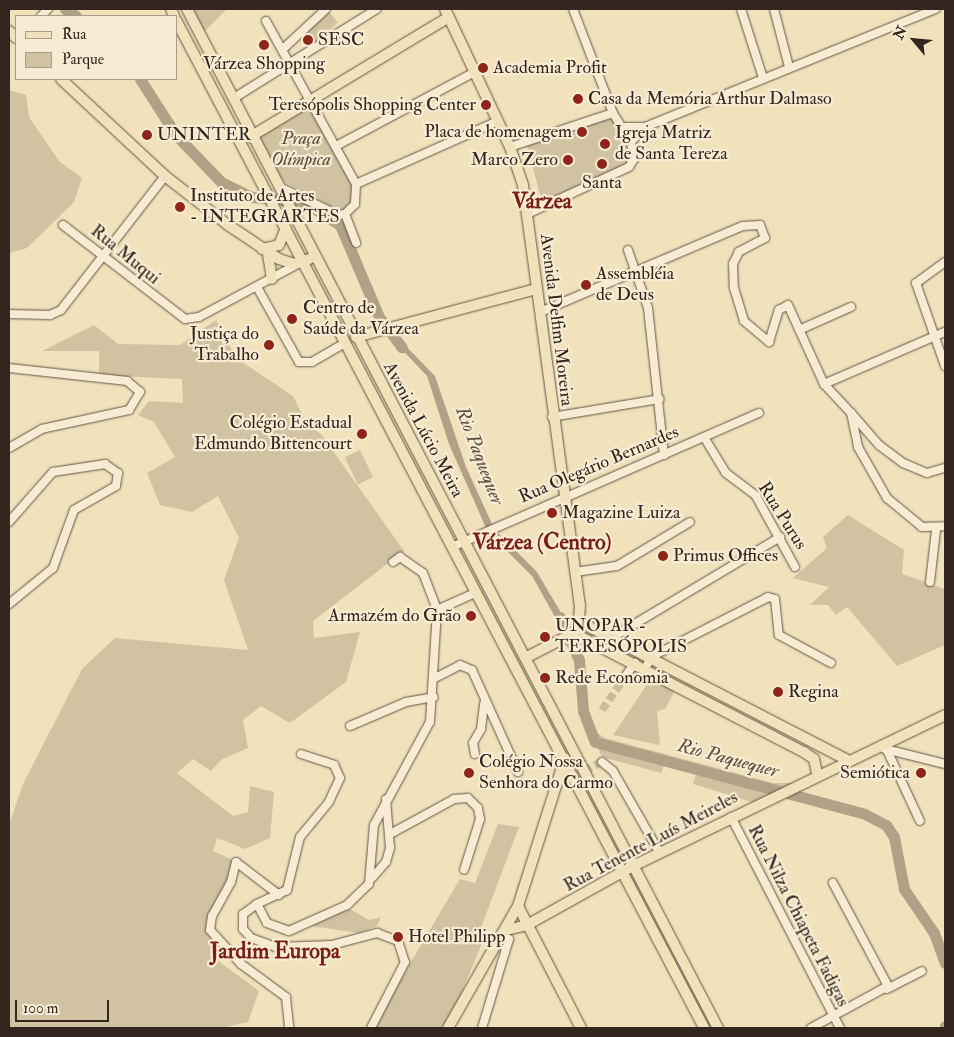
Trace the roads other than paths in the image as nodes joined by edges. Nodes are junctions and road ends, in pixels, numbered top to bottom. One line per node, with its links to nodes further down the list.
1 (187, 9): 17 (main road, Avenida Lúcio Meira)
2 (326, 9): 11 (street)
3 (377, 9): 12 (street)
4 (573, 9): 19 (street)
5 (741, 9): 15 (street)
6 (774, 9): 13 (street)
7 (932, 9): 13 (street)
8 (447, 13): 14 (main road, Avenida Delfim Moreira); 18 (main road)
9 (266, 21): 11 (street)
10 (178, 24): 24 (main road, Avenida Lúcio Meira)
11 (284, 48): 12 (street)
12 (292, 62): 17 (street); 18 (street)
13 (789, 67): 15 (street)
14 (475, 72): 20 (main road, Avenida Delfim Moreira); 26 (street)
15 (763, 78): 22 (street)
16 (63, 80): 28 (main road)
17 (234, 98): 23 (main road, Avenida Lúcio Meira)
18 (313, 100): 23 (main road); 26 (street)
19 (613, 113): 21 (street); 27 (street)
20 (498, 121): 27 (main road, Avenida Delfim Moreira); 29 (street)
21 (624, 127): 22 (street); 25 (street)
22 (645, 127): 25 (street)
23 (254, 134): 24 (main road); 30 (main road, Avenida Lúcio Meira)
24 (242, 141): 34 (main road, Avenida Lúcio Meira)
25 (631, 142): 32 (street)
26 (338, 146): 29 (street)
27 (510, 146): 32 (main road, Avenida Delfim Moreira)
28 (165, 176): 37 (main road); 39 (street)
29 (356, 184): 31 (street)
30 (283, 190): 31 (street); 38 (main road, Avenida Lúcio Meira)
31 (345, 214): 35 (street)
32 (526, 214): 45 (main road, Avenida Delfim Moreira)
33 (63, 225): 39 (street, Rua Muqui)
34 (286, 228): 37 (main road); 41 (main road, Avenida Lúcio Meira)
35 (356, 243)
36 (628, 250): 42 (street)
37 (265, 252): 41 (main road); 43 (main road)
38 (316, 256): 41 (main road); 52 (main road, Avenida Lúcio Meira)
39 (103, 257): 44 (street, Rua Muqui); 48 (street)
40 (945, 262): 51 (street)
41 (301, 263): 43 (street); 53 (main road, Avenida Lúcio Meira)
42 (636, 273): 47 (street); 49 (street); 57 (street)
43 (272, 280): 44 (street)
44 (257, 287): 53 (street)
45 (536, 289): 47 (main road, Avenida Delfim Moreira); 52 (main road)
46 (851, 307): 49 (street)
47 (540, 312): 60 (main road, Avenida Delfim Moreira)
48 (9, 314)
49 (799, 330): 56 (street)
50 (945, 332): 51 (street)
51 (936, 336): 54 (street); 56 (street)
52 (356, 337): 71 (main road, Avenida Lúcio Meira)
53 (345, 343): 72 (main road, Avenida Lúcio Meira)
54 (945, 366)
55 (9, 368): 62 (street)
56 (824, 384): 59 (street)
57 (659, 399): 60 (street); 63 (street)
58 (760, 413): 61 (street, Rua Olegário Bernardes)
59 (851, 413): 64 (street); 69 (street)
60 (552, 417): 65 (main road, Avenida Delfim Moreira)
61 (704, 437): 63 (street, Rua Olegário Bernardes); 70 (street, Rua Purus)
62 (9, 448)
63 (664, 455): 65 (street, Rua Olegário Bernardes)
64 (945, 468)
65 (564, 497): 71 (street, Rua Olegário Bernardes); 75 (main road, Avenida Delfim Moreira)
66 (9, 522): 78 (street)
67 (690, 522): 75 (street)
68 (945, 526): 69 (street)
69 (936, 530): 76 (street)
70 (780, 537): 74 (street, Rua Purus); 83 (street)
71 (463, 541): 72 (street, Rua Olegário Bernardes); 86 (main road, Avenida Lúcio Meira)
72 (452, 547): 77 (main road, Avenida Lúcio Meira)
73 (393, 562): 79 (street)
74 (795, 567)
75 (575, 572): 80 (main road, Avenida Delfim Moreira)
76 (930, 582)
77 (475, 593): 79 (street); 101 (main road, Avenida Lúcio Meira)
78 (9, 604)
79 (437, 610): 90 (street)
80 (582, 623): 81 (main road); 82 (main road)
81 (594, 628): 82 (street); 83 (main road); 84 (main road)
82 (570, 636): 84 (main road); 86 (main road)
83 (613, 637): 85 (main road)
84 (588, 639): 87 (main road)
85 (651, 657): 88 (street); 89 (street); 92 (main road)
86 (525, 658): 112 (main road, Avenida Lúcio Meira)
87 (635, 663): 89 (main road); 91 (street)
88 (830, 663)
89 (645, 668): 93 (main road)
90 (435, 678): 94 (street); 95 (street)
91 (624, 678)
92 (702, 682): 93 (main road); 102 (main road)
93 (695, 695): 106 (main road)
94 (434, 697): 97 (street); 107 (street)
95 (484, 703): 100 (street); 105 (street)
96 (945, 715): 98 (main road, Rua Tenente Luís Meireles)
97 (350, 726)
98 (883, 748): 102 (main road, Rua Tenente Luís Meireles); 104 (street); 109 (street)
99 (301, 754): 117 (street)
100 (475, 754)
101 (565, 758): 114 (main road, Avenida Lúcio Meira); 119 (main road)
102 (846, 759): 106 (main road, Rua Tenente Luís Meireles)
103 (602, 762): 111 (street)
104 (945, 764)
105 (518, 772)
106 (818, 773): 108 (main road, Rua Tenente Luís Meireles)
107 (386, 799): 110 (street); 115 (street)
108 (730, 817): 111 (main road, Rua Tenente Luís Meireles); 126 (street, Rua Nilza Chiapeta Fadigas)
109 (920, 821)
110 (392, 833): 113 (street); 115 (street)
111 (660, 852): 112 (main road, Rua Tenente Luís Meireles)
112 (633, 866): 114 (main road, Rua Tenente Luís Meireles); 122 (main road, Avenida Lúcio Meira)
113 (464, 870)
114 (622, 872): 120 (main road, Rua Tenente Luís Meireles); 123 (main road, Avenida Lúcio Meira)
115 (372, 878): 118 (street)
116 (833, 883): 125 (street)
117 (279, 895): 118 (street); 127 (street)
118 (258, 904): 128 (street)
119 (518, 906): 120 (main road); 121 (main road)
120 (527, 925): 121 (main road, Rua Tenente Luís Meireles); 131 (main road)
121 (504, 932): 129 (main road); 130 (street)
122 (681, 959): 123 (main road); 133 (main road, Avenida Lúcio Meira)
123 (671, 964): 132 (main road, Avenida Lúcio Meira)
124 (922, 971): 125 (street)
125 (887, 990): 126 (street)
126 (834, 1017): 134 (street); 135 (street, Rua Nilza Chiapeta Fadigas)
127 (289, 1028)
128 (371, 1028)
129 (448, 1028)
130 (482, 1028)
131 (581, 1028)
132 (704, 1028)
133 (718, 1028)
134 (811, 1028)
135 (840, 1028)

